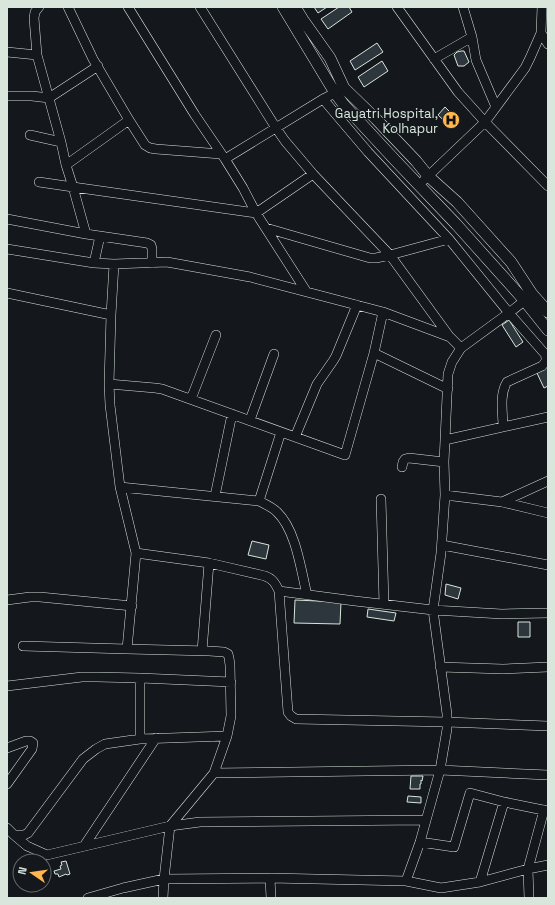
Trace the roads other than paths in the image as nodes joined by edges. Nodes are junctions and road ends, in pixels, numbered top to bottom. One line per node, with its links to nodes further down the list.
1 (39, 7): 14 (street)
2 (68, 7): 16 (street)
3 (128, 7): 27 (street)
4 (200, 7): 24 (street)
5 (283, 7): 17 (main road)
6 (295, 7): 17 (main road)
7 (397, 7): 15 (street)
8 (463, 7): 11 (street)
9 (542, 7): 10 (street)
10 (541, 33): 12 (street); 21 (street)
11 (472, 37): 15 (street); 21 (street)
12 (548, 44)
13 (7, 52): 14 (street)
14 (37, 55): 19 (street)
15 (434, 59): 23 (street)
16 (98, 66): 19 (street); 22 (street)
17 (339, 90): 20 (street); 30 (main road); 32 (main road)
18 (7, 96): 19 (street)
19 (49, 98): 26 (street)
20 (323, 99): 24 (street); 40 (street)
21 (496, 107): 23 (street)
22 (129, 120): 27 (street); 28 (street)
23 (485, 122): 30 (street); 33 (street)
24 (276, 128): 27 (street); 29 (street)
25 (30, 135): 26 (street)
26 (61, 142): 28 (street)
27 (223, 157): 35 (street)
28 (66, 165): 34 (street)
29 (313, 174): 35 (street); 42 (street)
30 (428, 176): 32 (street); 48 (main road)
31 (39, 182): 34 (street)
32 (420, 186): 48 (main road)
33 (548, 186)
34 (73, 187): 35 (street); 38 (street)
35 (256, 213): 37 (street)
36 (7, 219): 38 (street)
37 (266, 228): 42 (street); 46 (street)
38 (86, 234): 39 (street)
39 (100, 236): 43 (street); 44 (street)
40 (449, 238): 42 (street); 52 (street)
41 (7, 249): 43 (street)
42 (390, 255): 56 (street)
43 (94, 263): 45 (street)
44 (152, 263): 45 (street); 46 (street)
45 (114, 264): 53 (street)
46 (306, 291): 49 (street)
47 (7, 293): 53 (street)
48 (528, 297): 51 (main road); 52 (street); 54 (main road)
49 (357, 305): 50 (street); 68 (street)
50 (383, 312): 56 (street); 58 (street)
51 (548, 312)
52 (509, 313): 57 (street); 66 (street)
53 (111, 315): 60 (street)
54 (548, 330)
55 (216, 335): 62 (street)
56 (450, 337): 57 (street)
57 (462, 348): 61 (street)
58 (374, 353): 61 (street); 68 (street)
59 (274, 354): 65 (street)
60 (109, 384): 62 (street); 73 (street)
61 (448, 388): 69 (street)
62 (191, 399): 63 (street)
63 (232, 414): 65 (street); 75 (street)
64 (548, 417): 66 (street)
65 (250, 420): 67 (street)
66 (504, 427): 69 (street)
67 (281, 432): 68 (street); 77 (street)
68 (296, 437)
69 (445, 440): 70 (street)
70 (444, 462): 71 (street); 74 (street)
71 (402, 467)
72 (548, 481): 78 (street)
73 (120, 487): 75 (street); 81 (street)
74 (445, 495): 78 (street); 80 (street)
75 (215, 496): 77 (street)
76 (381, 499): 87 (street)
77 (259, 501): 85 (street)
78 (502, 502): 79 (street)
79 (548, 513)
80 (442, 544): 83 (street); 89 (street)
81 (136, 553): 82 (street); 88 (street)
82 (209, 563): 84 (street); 93 (street)
83 (548, 565)
84 (279, 591): 85 (street); 99 (street)
85 (307, 595): 87 (street)
86 (7, 600): 88 (street)
87 (384, 604): 89 (street)
88 (132, 606): 92 (street)
89 (433, 610): 90 (street); 94 (street)
90 (548, 613)
91 (23, 646): 92 (street)
92 (127, 649): 93 (street)
93 (202, 651): 97 (street)
94 (440, 667): 95 (street); 99 (street)
95 (548, 667)
96 (140, 678): 97 (street); 98 (street); 103 (street)
97 (230, 682): 101 (street)
98 (7, 686)
99 (447, 722): 100 (street); 105 (street)
100 (548, 726)
101 (227, 736): 102 (street); 106 (street)
102 (156, 738): 103 (street); 116 (street)
103 (140, 739): 114 (street)
104 (7, 748): 108 (street)
105 (440, 770): 106 (street); 107 (street); 111 (street)
106 (214, 773): 112 (street)
107 (548, 775)
108 (7, 784)
109 (504, 802): 110 (street); 115 (street); 122 (street)
110 (546, 811): 118 (street)
111 (426, 820): 112 (street); 115 (street)
112 (170, 826): 116 (street); 120 (street)
113 (7, 828): 114 (street)
114 (14, 835): 116 (street)
115 (420, 842): 121 (street)
116 (84, 846)
117 (548, 865): 118 (street)
118 (528, 869): 122 (street); 126 (street)
119 (270, 878): 120 (street); 121 (street); 125 (street)
120 (164, 879): 123 (street); 124 (street)
121 (406, 881): 122 (street)
122 (480, 882)
123 (93, 897)
124 (163, 898)
125 (270, 898)
126 (529, 898)

